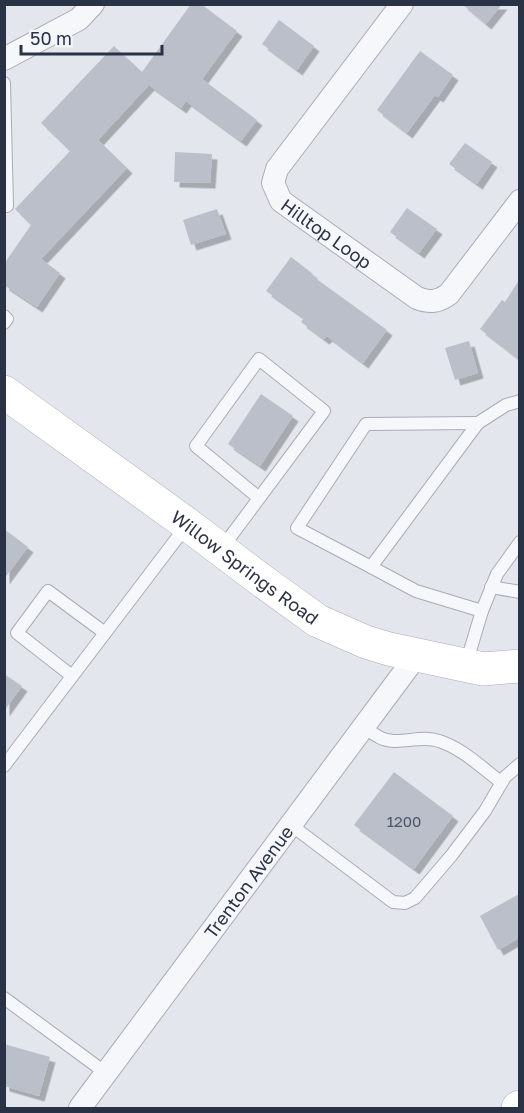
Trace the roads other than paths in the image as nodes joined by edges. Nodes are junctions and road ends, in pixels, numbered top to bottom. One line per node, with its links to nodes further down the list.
1 (93, 4): 3 (street)
2 (402, 4): 5 (street, Hilltop Loop)
3 (4, 59)
4 (4, 83): 6 (lane)
5 (519, 201)
6 (7, 206)
7 (4, 316): 8 (lane)
8 (4, 323)
9 (4, 392): 13 (street, Willow Springs Road)
10 (519, 401): 11 (lane)
11 (478, 423): 16 (lane); 16 (lane)
12 (259, 498): 12 (lane); 15 (lane)
13 (188, 524): 15 (street, Willow Springs Road); 20 (lane)
14 (519, 542): 17 (lane)
15 (221, 549): 21 (street, Willow Springs Road)
16 (371, 567): 19 (lane)
17 (491, 587): 18 (lane); 19 (lane)
18 (519, 592)
19 (482, 611): 22 (lane)
20 (105, 633): 24 (lane); 24 (lane)
21 (417, 654): 22 (street, Willow Springs Road); 25 (street, Trenton Avenue)
22 (465, 665): 23 (street, Willow Springs Road)
23 (519, 666)
24 (72, 676): 27 (lane)
25 (364, 726): 28 (lane); 29 (street, Trenton Avenue)
26 (519, 764): 28 (lane)
27 (4, 766)
28 (501, 782): 29 (lane)
29 (291, 825): 31 (street, Trenton Avenue)
30 (4, 998): 31 (lane)
31 (106, 1073): 32 (street, Trenton Avenue)
32 (80, 1108)

